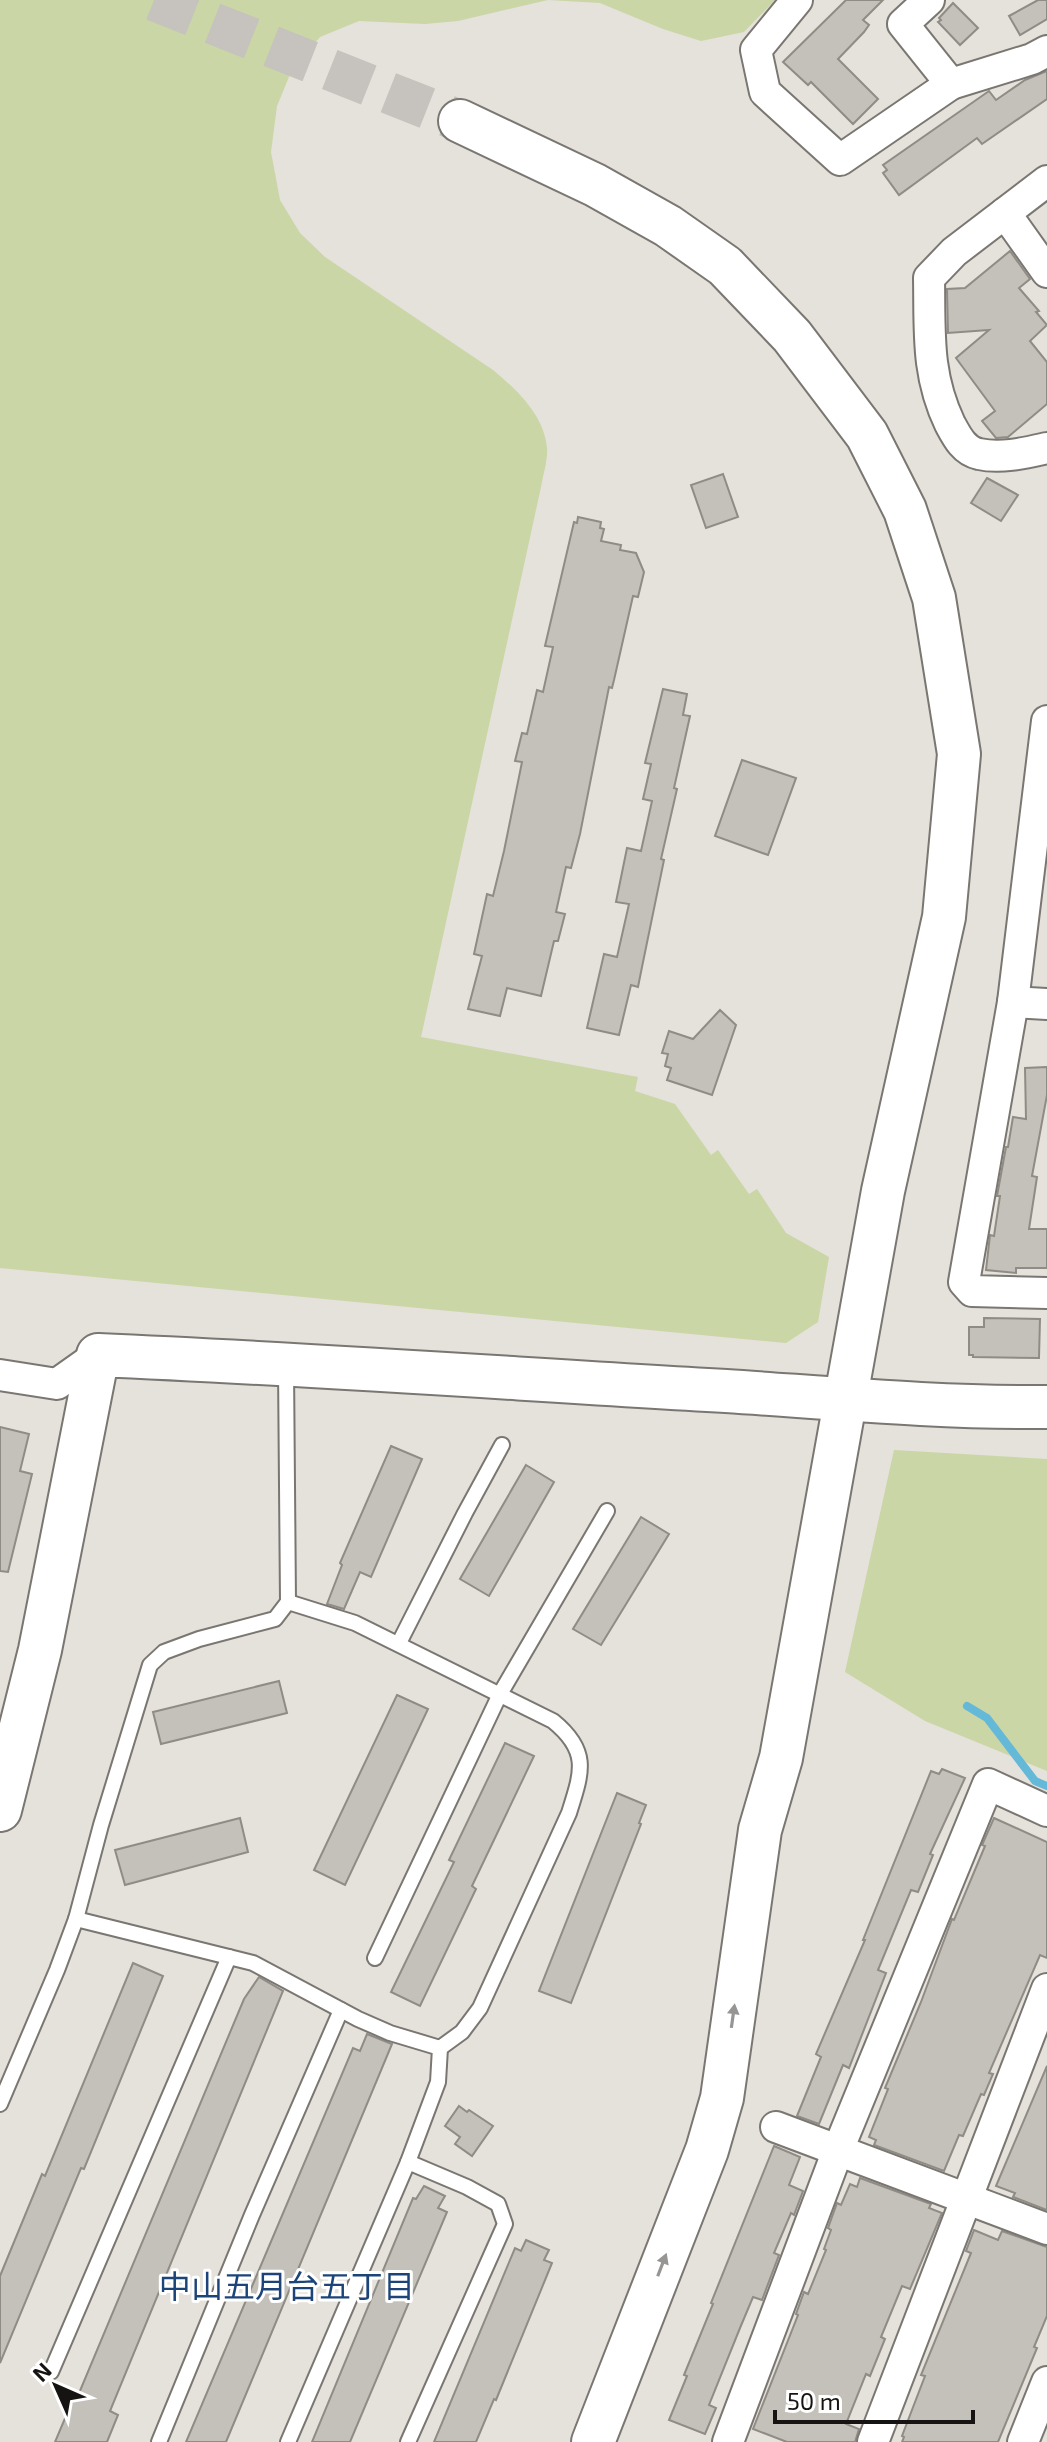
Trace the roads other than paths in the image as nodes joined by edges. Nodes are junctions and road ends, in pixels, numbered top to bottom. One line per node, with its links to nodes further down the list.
1 (797, 0): 4 (street)
2 (929, 0): 4 (street)
3 (1047, 51): 4 (street)
4 (951, 84)
5 (460, 121): 17 (street)
6 (1047, 181): 7 (street)
7 (1005, 213): 8 (street); 9 (street)
8 (1047, 272)
9 (1047, 448)
10 (1047, 721): 11 (street)
11 (1013, 1002): 12 (street); 13 (street)
12 (1047, 1004)
13 (1047, 1293)
14 (98, 1355): 15 (street); 16 (street); 25 (street)
15 (286, 1363): 17 (street); 21 (lane)
16 (0, 1375)
17 (846, 1399): 18 (street); 24 (street)
18 (1047, 1407)
19 (502, 1445): 22 (lane)
20 (607, 1511): 23 (lane)
21 (288, 1602): 22 (lane); 27 (lane)
22 (399, 1643): 23 (lane)
23 (500, 1694): 29 (lane); 32 (lane)
24 (781, 1758): 44 (street, one-way to 24); 45 (street)
25 (0, 1810)
26 (1047, 1811): 35 (street)
27 (76, 1919): 28 (lane); 33 (lane)
28 (229, 1957): 31 (lane); 39 (lane)
29 (375, 1958)
30 (1047, 1989): 37 (street)
31 (341, 2010): 32 (lane); 41 (lane)
32 (440, 2048): 36 (lane)
33 (0, 2104)
34 (776, 2127): 35 (street)
35 (838, 2150): 37 (street); 46 (street)
36 (408, 2162): 42 (lane); 43 (lane)
37 (966, 2198): 38 (street); 47 (street)
38 (1047, 2229)
39 (51, 2372)
40 (1047, 2382): 48 (street)
41 (159, 2442)
42 (288, 2442)
43 (408, 2442)
44 (593, 2442)
45 (622, 2442)
46 (728, 2442)
47 (873, 2442)
48 (1023, 2442)

